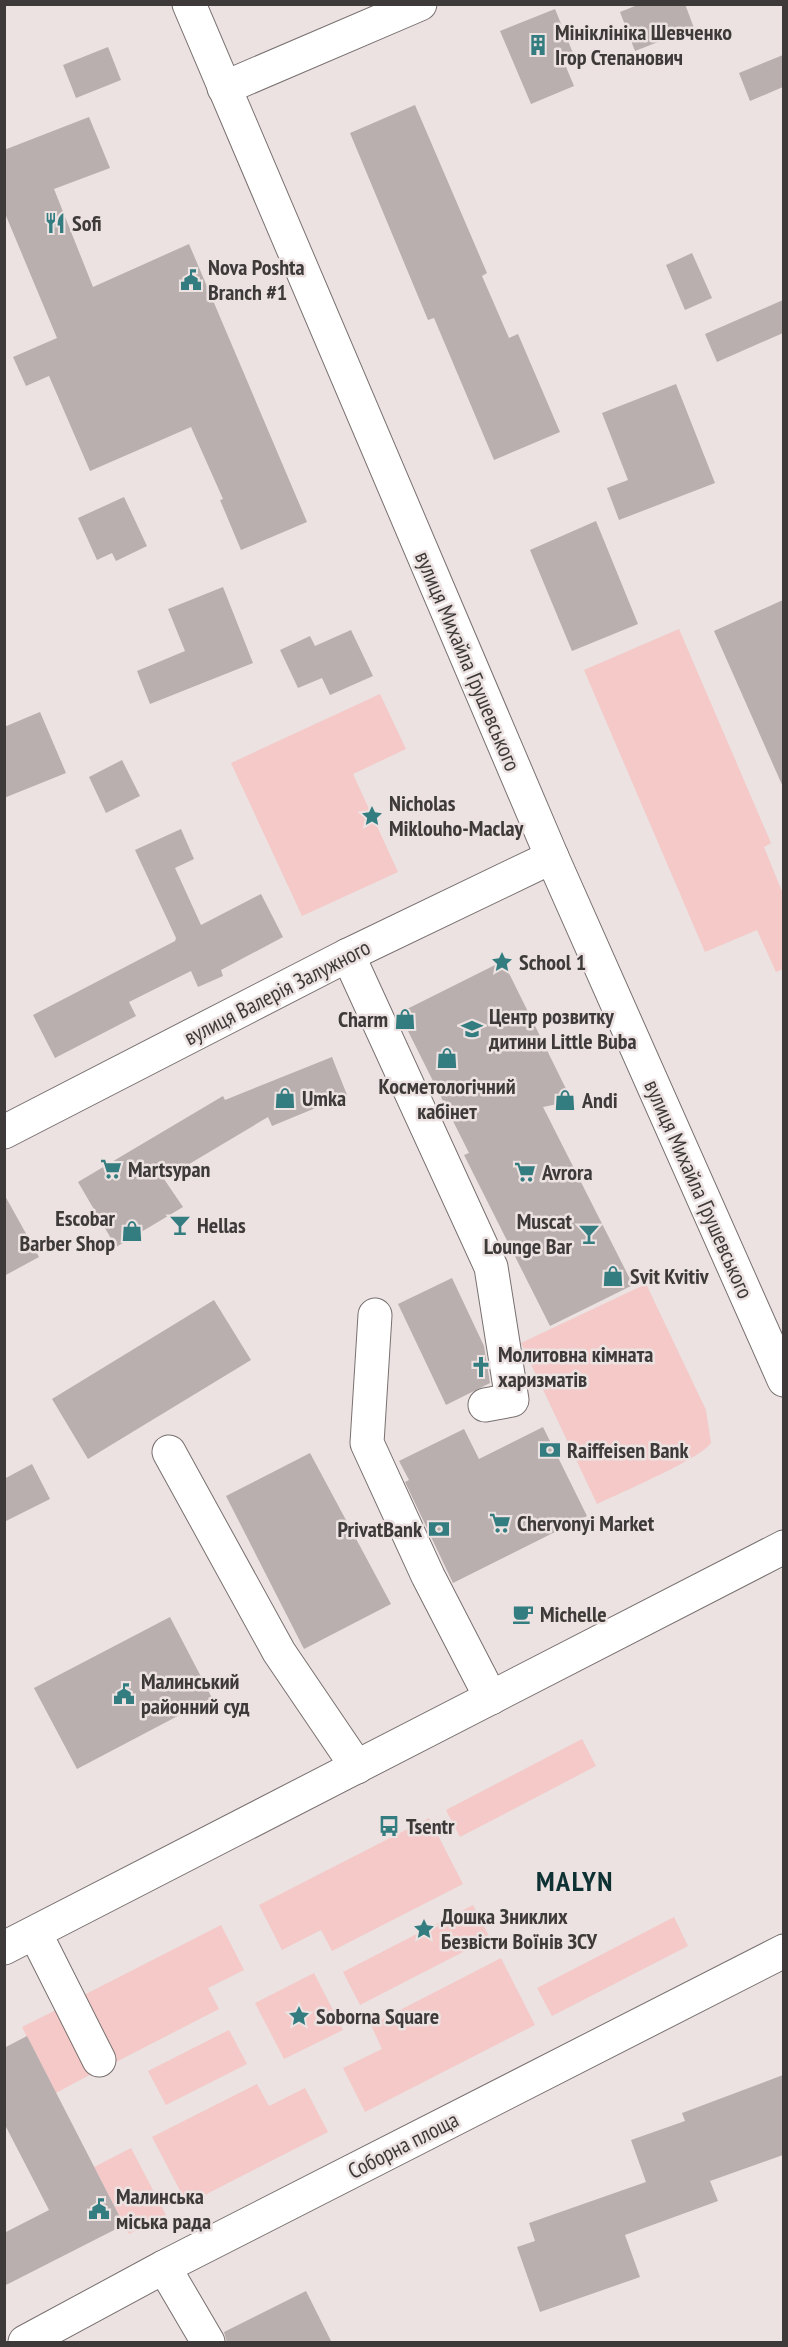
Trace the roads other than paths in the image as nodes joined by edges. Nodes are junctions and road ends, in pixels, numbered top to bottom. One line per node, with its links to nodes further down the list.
1 (189, 4): 3 (street, вулиця Михайла Грушевського)
2 (420, 4): 3 (street)
3 (224, 88): 4 (street, вулиця Михайла Грушевського)
4 (552, 857): 5 (street, вулиця Валерія Залужного); 8 (street, вулиця Михайла Грушевського)
5 (348, 954): 6 (street, вулиця Валерія Залужного); 9 (street)
6 (4, 1132)
7 (375, 1315): 12 (street)
8 (783, 1380)
9 (485, 1405)
10 (169, 1452): 13 (street)
11 (783, 1547): 12 (street)
12 (491, 1698): 13 (street)
13 (357, 1767): 14 (street)
14 (34, 1933): 15 (street); 17 (street)
15 (4, 1948)
16 (783, 1951): 18 (street, Соборна площа)
17 (99, 2060)
18 (165, 2266): 19 (street, Соборна площа); 20 (street)
19 (25, 2343)
20 (208, 2343)

